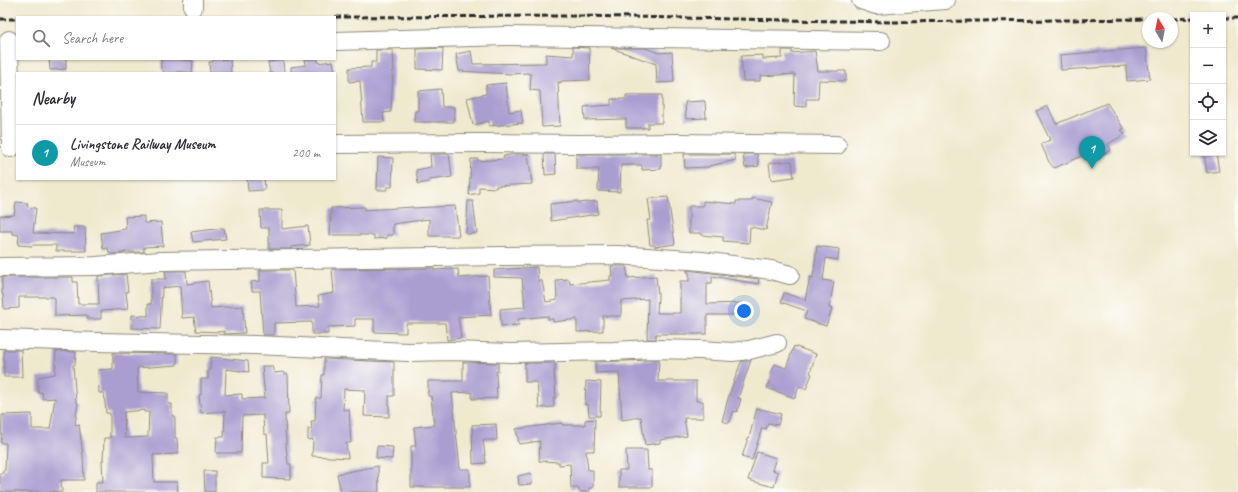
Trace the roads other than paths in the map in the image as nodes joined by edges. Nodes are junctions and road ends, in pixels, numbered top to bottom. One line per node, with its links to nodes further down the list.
1 (861, 0): 2 (street)
2 (946, 0)
3 (9, 40): 8 (street)
4 (336, 41): 5 (street)
5 (881, 41)
6 (336, 144): 7 (street)
7 (837, 145)
8 (9, 148)
9 (0, 267): 10 (street)
10 (790, 275)
11 (0, 339): 12 (street)
12 (777, 343)

